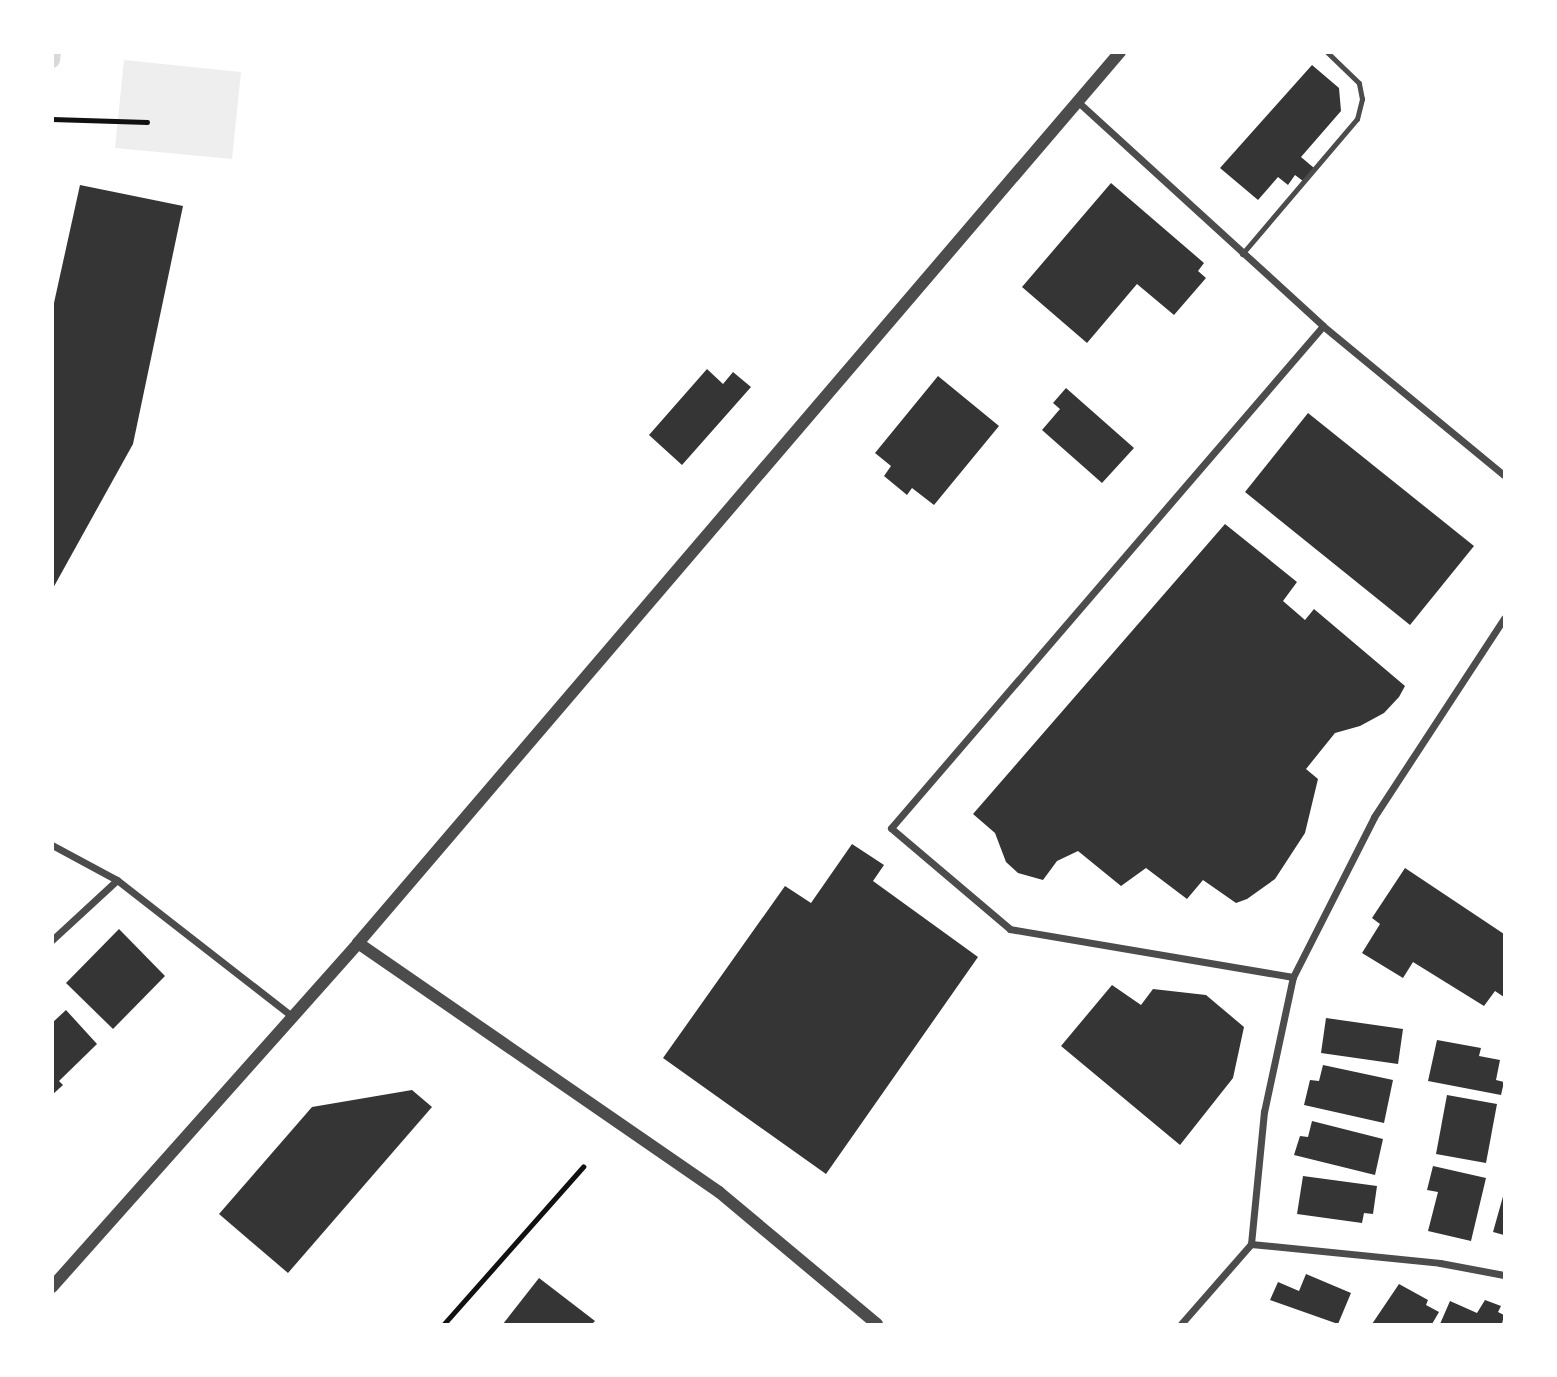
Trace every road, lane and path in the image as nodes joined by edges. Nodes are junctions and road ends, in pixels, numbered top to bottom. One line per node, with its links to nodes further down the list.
1 (1120, 52): 3 (street)
2 (1326, 52): 6 (lane)
3 (1077, 101): 6 (street); 13 (street)
4 (52, 119): 5 (path)
5 (147, 122)
6 (1242, 254): 7 (street)
7 (1323, 326): 8 (street); 14 (street)
8 (1504, 475)
9 (1504, 618): 14 (street)
10 (52, 845): 11 (street)
11 (117, 880): 12 (street); 15 (street)
12 (52, 940)
13 (358, 943): 15 (street); 21 (street)
14 (1293, 977): 17 (street)
15 (293, 1017): 19 (street)
16 (583, 1167): 20 (path)
17 (1251, 1244): 18 (street); 22 (street)
18 (1504, 1275)
19 (52, 1287)
20 (444, 1325)
21 (877, 1325)
22 (1181, 1325)

